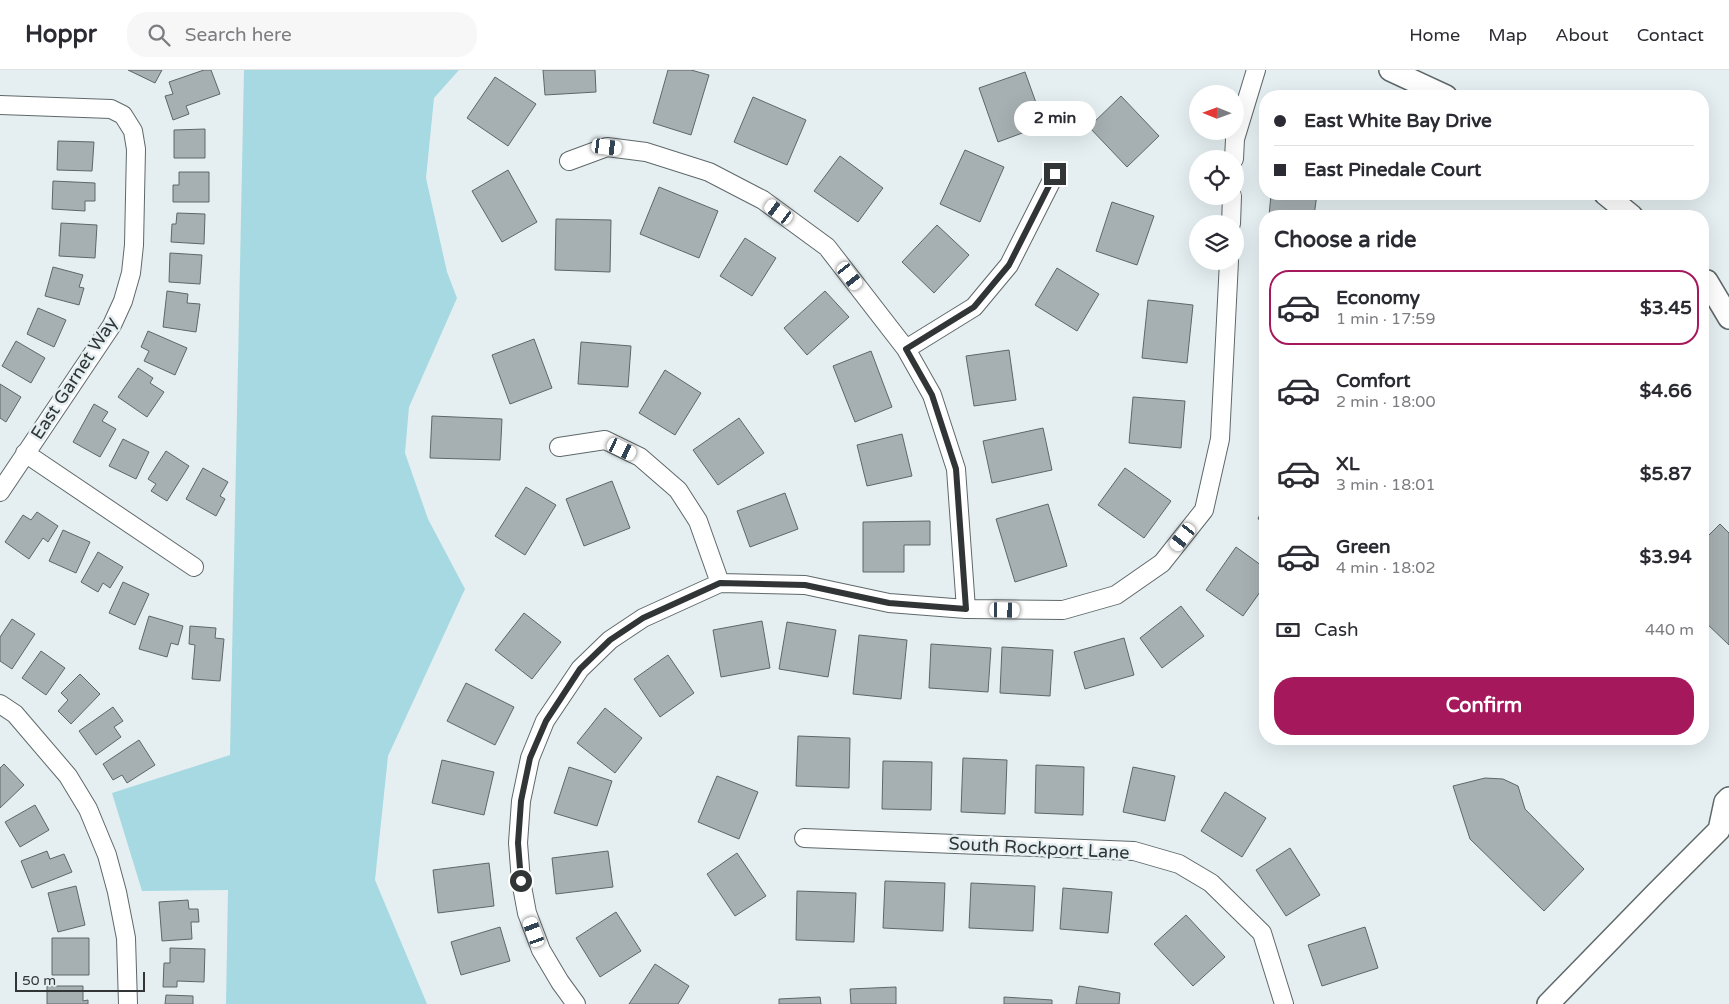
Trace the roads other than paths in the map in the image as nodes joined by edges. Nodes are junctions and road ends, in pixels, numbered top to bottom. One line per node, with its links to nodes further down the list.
1 (1256, 70): 5 (street)
2 (1390, 70): 3 (main road)
3 (1433, 90)
4 (0, 105): 17 (street, East Garnet Way)
5 (1234, 150)
6 (569, 161): 15 (street)
7 (1055, 174): 15 (street)
8 (1612, 200): 9 (main road)
9 (1625, 210)
10 (1229, 270): 21 (street)
11 (1709, 281): 13 (main road)
12 (1709, 286): 14 (main road)
13 (1729, 293)
14 (1729, 318)
15 (906, 349): 21 (street)
16 (559, 447): 20 (street)
17 (25, 453): 18 (street, East Garnet Way); 19 (street)
18 (0, 492)
19 (194, 567)
20 (720, 583): 21 (street); 27 (street)
21 (966, 609)
22 (0, 704): 26 (street)
23 (1729, 798): 24 (main road)
24 (1724, 829): 29 (main road)
25 (804, 838): 28 (street, South Rockport Lane)
26 (128, 1004)
27 (576, 1004)
28 (1284, 1004)
29 (1548, 1004)

